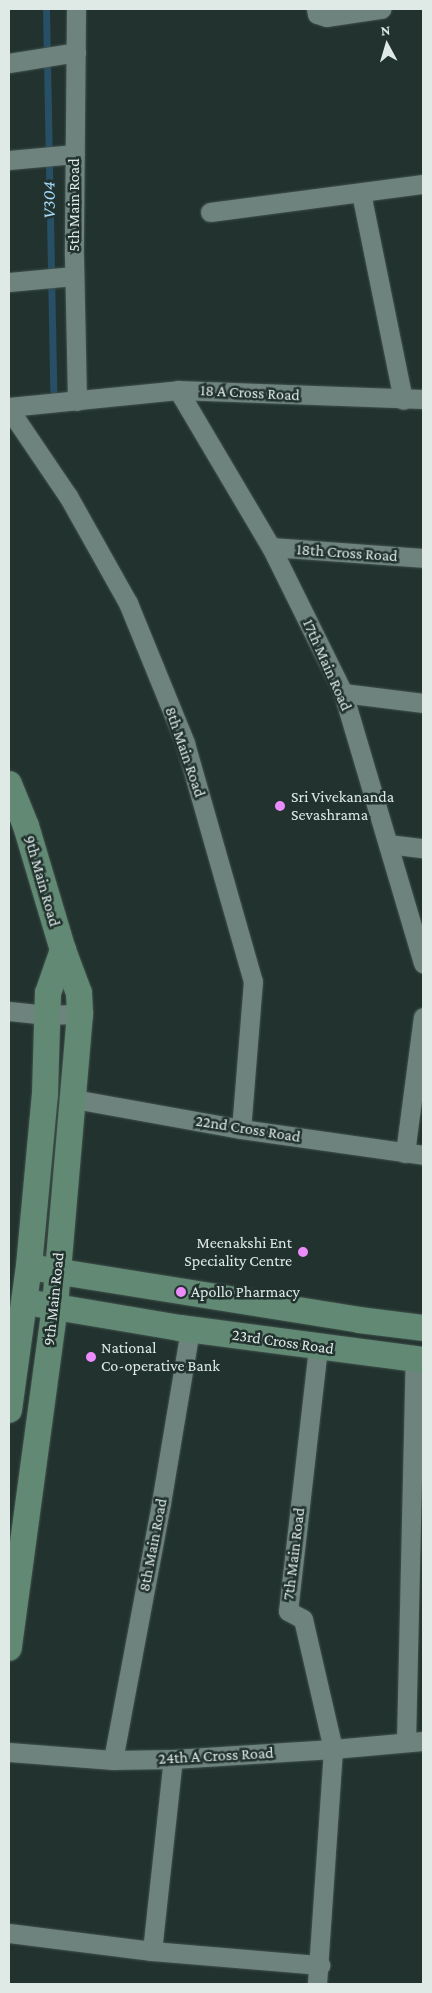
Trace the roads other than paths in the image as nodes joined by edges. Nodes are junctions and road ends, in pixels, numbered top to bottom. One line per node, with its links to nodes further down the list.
1 (76, 9): 4 (street, 5th Main Road)
2 (316, 9): 3 (street)
3 (381, 9)
4 (76, 52): 5 (street); 6 (street, 5th Main Road)
5 (9, 64)
6 (67, 154): 7 (street); 11 (street, 5th Main Road)
7 (9, 160)
8 (423, 184): 9 (street)
9 (361, 193): 10 (street); 15 (street)
10 (210, 212)
11 (74, 276): 12 (street); 16 (street, 5th Main Road)
12 (9, 282)
13 (178, 390): 15 (street, 18 A Cross Road); 16 (street, 18 A Cross Road); 18 (street, 17th Main Road)
14 (423, 399): 15 (street, 18 A Cross Road)
15 (403, 400)
16 (77, 401): 17 (street, 18 A Cross Road)
17 (9, 408): 32 (street, 8th Main Road)
18 (272, 547): 19 (street, 18th Cross Road); 20 (street, 17th Main Road)
19 (423, 558)
20 (343, 693): 21 (street); 23 (street, 17th Main Road)
21 (423, 702)
22 (9, 784): 25 (main road, 9th Main Road)
23 (388, 844): 24 (street); 26 (street, 17th Main Road)
24 (423, 848)
25 (63, 950): 28 (main road, 9th Main Road); 29 (main road, 9th Main Road)
26 (423, 963)
27 (9, 1011): 29 (street)
28 (80, 1014): 29 (street); 31 (main road, 9th Main Road)
29 (47, 1015): 34 (main road, 9th Main Road)
30 (423, 1017): 33 (street)
31 (74, 1099): 32 (street, 22nd Cross Road); 35 (main road, 9th Main Road)
32 (241, 1129): 33 (street, 22nd Cross Road)
33 (414, 1154)
34 (29, 1266): 35 (main road, 23rd Cross Road); 36 (main road, 9th Main Road)
35 (58, 1273): 37 (main road, 9th Main Road); 38 (main road, 23rd Cross Road)
36 (24, 1303): 37 (main road, 23rd Cross Road); 42 (main road, 9th Main Road)
37 (55, 1306): 39 (main road, 23rd Cross Road); 43 (main road, 9th Main Road)
38 (423, 1328)
39 (190, 1330): 40 (main road, 23rd Cross Road); 49 (street, 8th Main Road)
40 (318, 1347): 41 (main road, 23rd Cross Road); 46 (street, 7th Main Road)
41 (419, 1359): 45 (street)
42 (9, 1410)
43 (17, 1529): 44 (main road, 9th Main Road)
44 (9, 1648)
45 (414, 1742): 46 (street, 24th A Cross Road)
46 (333, 1749): 48 (street, 24th A Cross Road); 52 (street)
47 (9, 1752): 49 (street, 24th A Cross Road)
48 (173, 1759): 49 (street, 24th A Cross Road); 51 (street)
49 (112, 1760)
50 (9, 1933): 51 (street)
51 (152, 1951): 52 (street)
52 (320, 1965): 53 (street)
53 (317, 1984)

